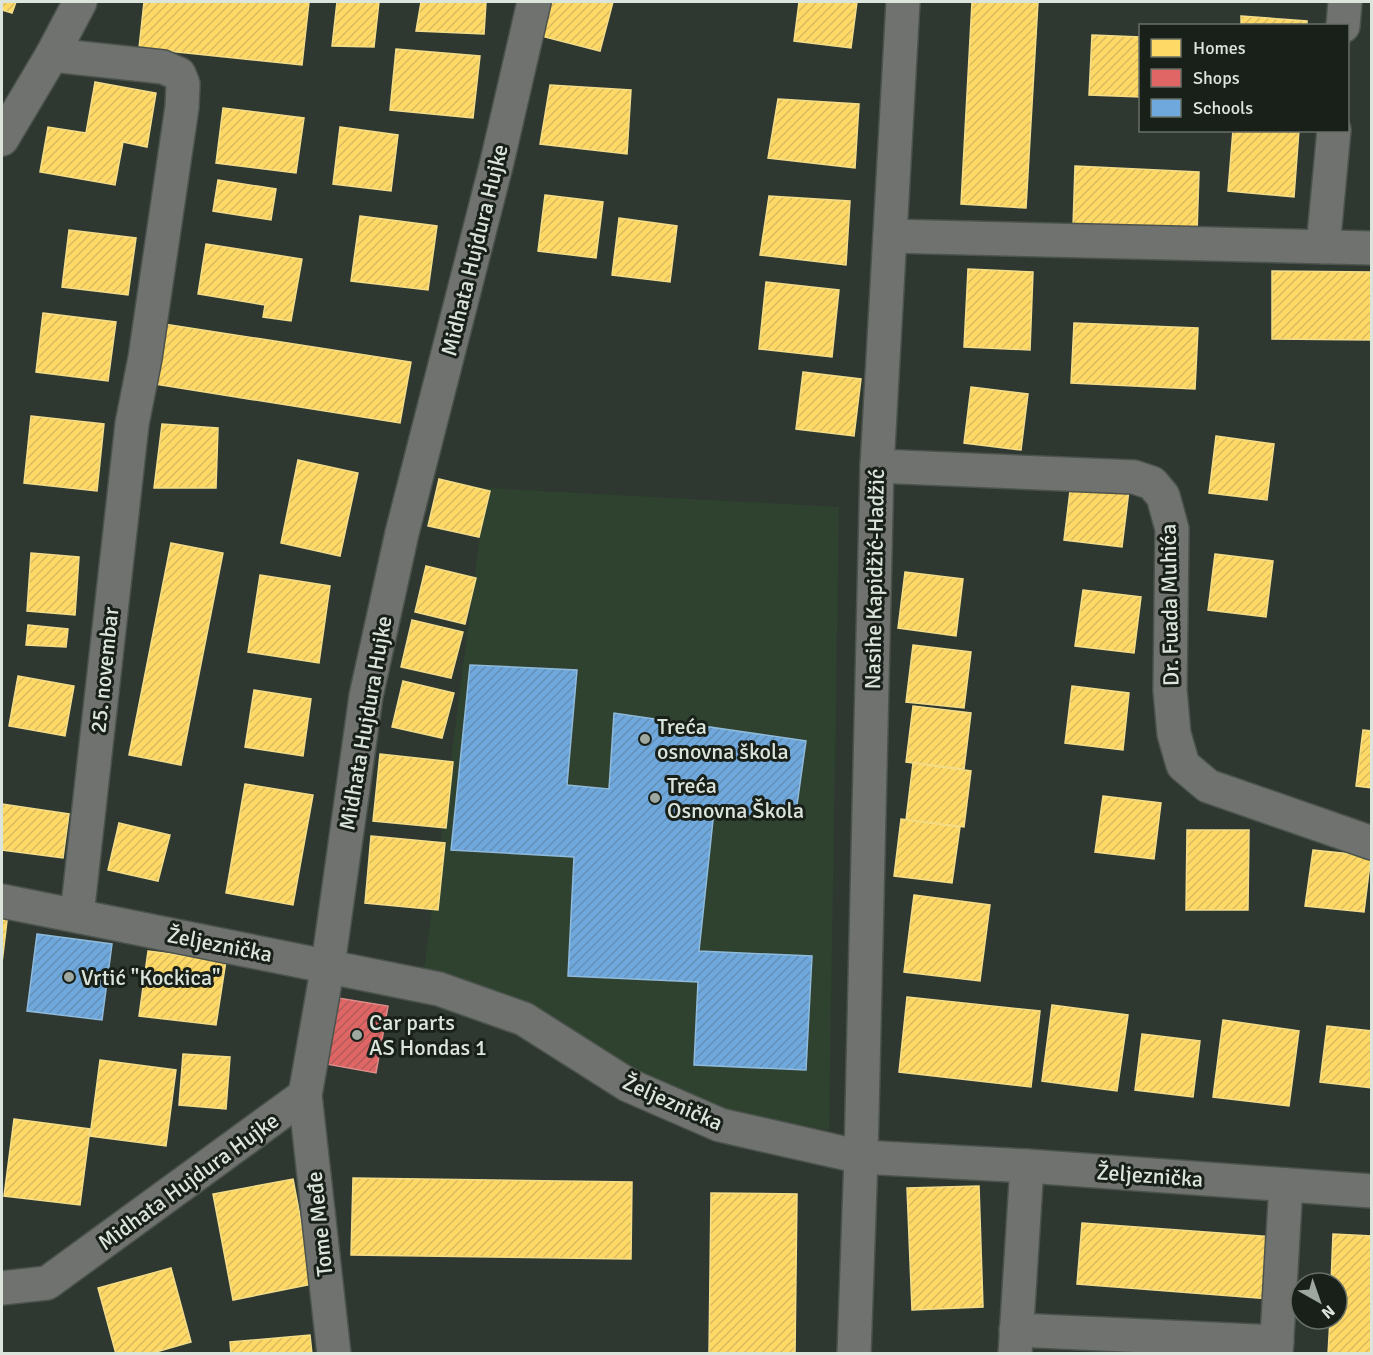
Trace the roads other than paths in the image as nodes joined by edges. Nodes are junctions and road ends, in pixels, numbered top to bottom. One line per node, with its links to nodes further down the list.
1 (80, 2): 6 (street)
2 (534, 2): 16 (street, Midhata Hujdura Hujke)
3 (903, 2): 9 (street, Nasihe Kapidžić-Hadžić)
4 (1345, 2): 5 (street)
5 (1343, 24)
6 (52, 55): 8 (street); 15 (street, 25. novembar)
7 (1334, 132): 10 (street)
8 (2, 139)
9 (890, 236): 10 (street); 12 (street, Nasihe Kapidžić-Hadžić)
10 (1323, 247): 11 (street)
11 (1371, 248)
12 (877, 466): 13 (street, Dr. Fuada Muhića); 18 (street, Nasihe Kapidžić-Hadžić)
13 (1371, 843)
14 (2, 901): 15 (street, Željeznička)
15 (76, 915): 16 (street, Željeznička)
16 (328, 965): 17 (street, Midhata Hujdura Hujke); 18 (street, Željeznička)
17 (305, 1095): 22 (street, Midhata Hujdura Hujke); 25 (street, Tome Međe)
18 (861, 1157): 19 (street, Željeznička); 26 (street, Nasihe Kapidžić-Hadžić)
19 (1027, 1166): 20 (street, Željeznička); 23 (street)
20 (1287, 1185): 21 (street, Željeznička); 24 (street)
21 (1371, 1191)
22 (2, 1288)
23 (1016, 1342): 24 (street)
24 (1276, 1348)
25 (334, 1353)
26 (854, 1353)

